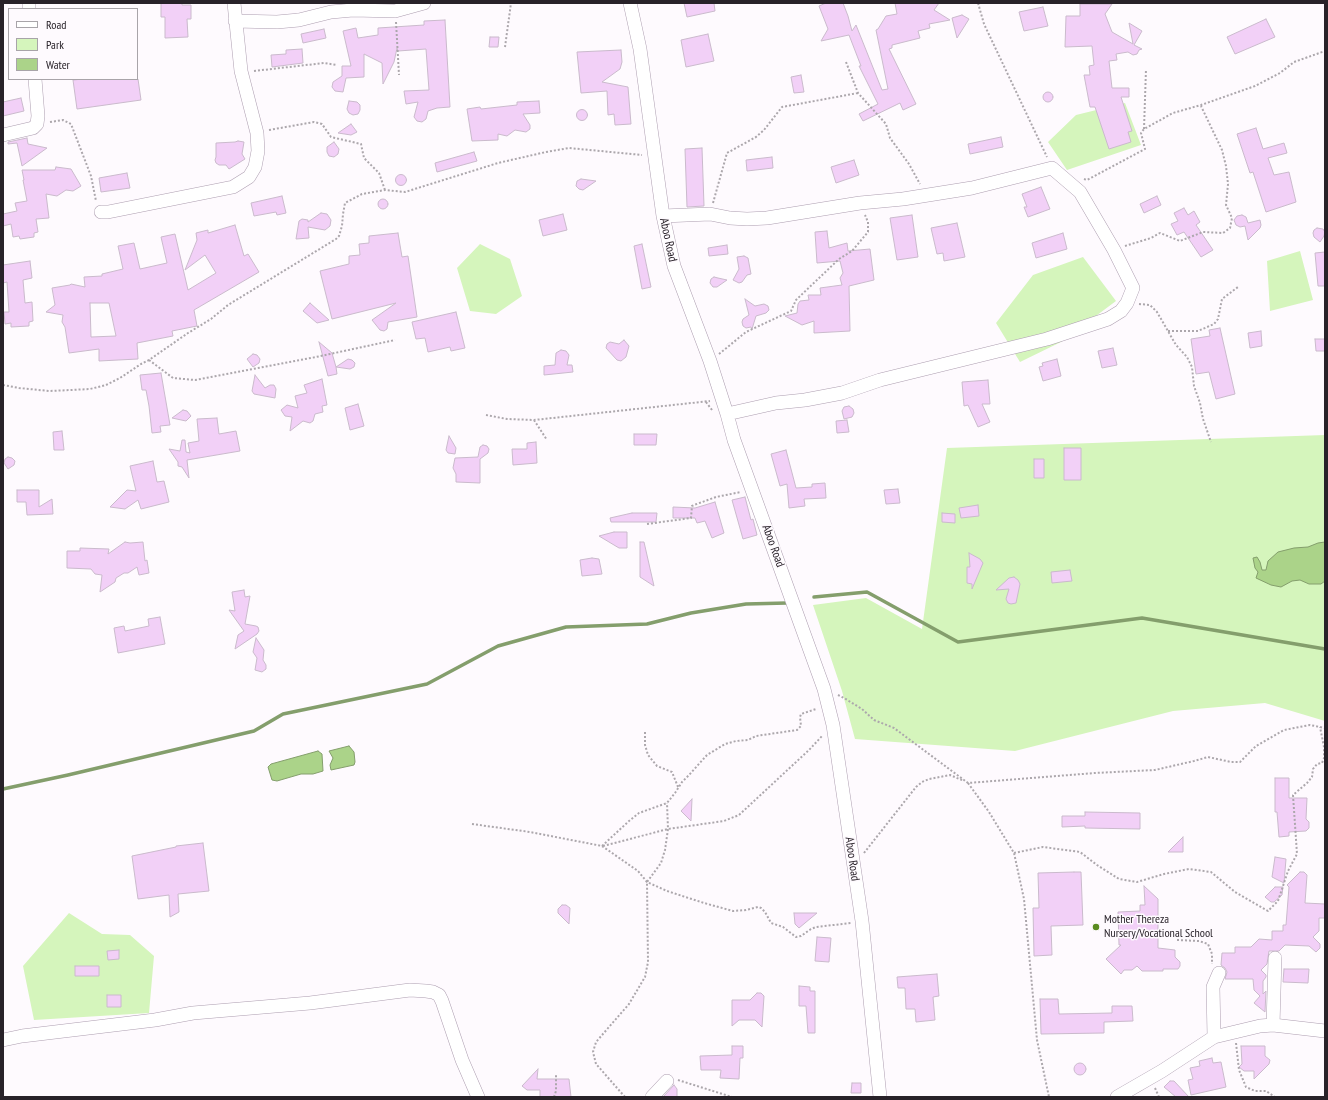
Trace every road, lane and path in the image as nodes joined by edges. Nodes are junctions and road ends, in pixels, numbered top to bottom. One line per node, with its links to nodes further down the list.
1 (234, 3): 7 (street)
2 (424, 3): 6 (street)
3 (511, 3): 8 (path)
4 (630, 3): 22 (street, Aboo Road)
5 (978, 3): 23 (path)
6 (395, 11): 7 (street); 14 (path)
7 (235, 21): 13 (street)
8 (505, 47)
9 (1325, 50): 17 (path)
10 (846, 62): 16 (path)
11 (337, 65): 13 (path)
12 (1146, 69): 19 (path)
13 (241, 71): 20 (street)
14 (399, 76)
15 (35, 80): 18 (street)
16 (858, 93): 26 (path); 29 (path)
17 (1201, 105): 19 (path); 31 (path)
18 (37, 124): 21 (street); 28 (path)
19 (1144, 129): 24 (path)
20 (257, 133): 25 (path); 28 (street)
21 (3, 135)
22 (656, 156): 25 (path); 30 (street, Aboo Road)
23 (1052, 168): 26 (street); 31 (street)
24 (1080, 178)
25 (384, 190): 36 (path)
26 (926, 195): 27 (street)
27 (860, 203): 29 (street); 37 (path)
28 (101, 212)
29 (710, 214): 30 (street)
30 (663, 216): 37 (street, Aboo Road)
31 (1114, 250): 33 (street)
32 (1238, 287): 34 (path)
33 (1127, 302): 34 (path); 40 (street)
34 (1168, 331): 44 (path)
35 (395, 340): 36 (path)
36 (149, 360): 38 (path)
37 (710, 360): 39 (street, Aboo Road)
38 (3, 385)
39 (723, 401): 40 (street, Aboo Road); 42 (path)
40 (727, 414): 45 (street, Aboo Road)
41 (486, 415): 42 (path)
42 (534, 420): 43 (path)
43 (547, 440)
44 (1211, 442)
45 (753, 490): 46 (path); 47 (street, Aboo Road)
46 (647, 524)
47 (824, 689): 48 (street, Aboo Road); 53 (path)
48 (828, 704): 49 (street, Aboo Road); 54 (path)
49 (833, 725): 57 (path); 60 (street, Aboo Road)
50 (1320, 727): 51 (path); 53 (path); 59 (path)
51 (1325, 728)
52 (645, 732): 54 (path)
53 (968, 783): 59 (path); 60 (path)
54 (678, 787): 55 (path)
55 (667, 803): 57 (path); 58 (path)
56 (472, 824): 58 (path)
57 (668, 829): 58 (path); 61 (path)
58 (602, 846): 61 (path)
59 (1014, 853): 79 (path)
60 (853, 864): 62 (street, Aboo Road)
61 (648, 882): 62 (path); 75 (path)
62 (862, 921): 78 (street, Aboo Road)
63 (1176, 940): 65 (path)
64 (1275, 958): 66 (street)
65 (1216, 970): 69 (street)
66 (1273, 1025): 67 (street); 68 (street)
67 (1325, 1031)
68 (1235, 1032): 69 (street); 81 (path)
69 (1214, 1037): 80 (street)
70 (3, 1040): 73 (street)
71 (556, 1075): 74 (path)
72 (667, 1081): 76 (street); 77 (path)
73 (478, 1097)
74 (554, 1097)
75 (625, 1097)
76 (652, 1097)
77 (732, 1097)
78 (880, 1097)
79 (1049, 1097)
80 (1116, 1097)
81 (1275, 1097)

